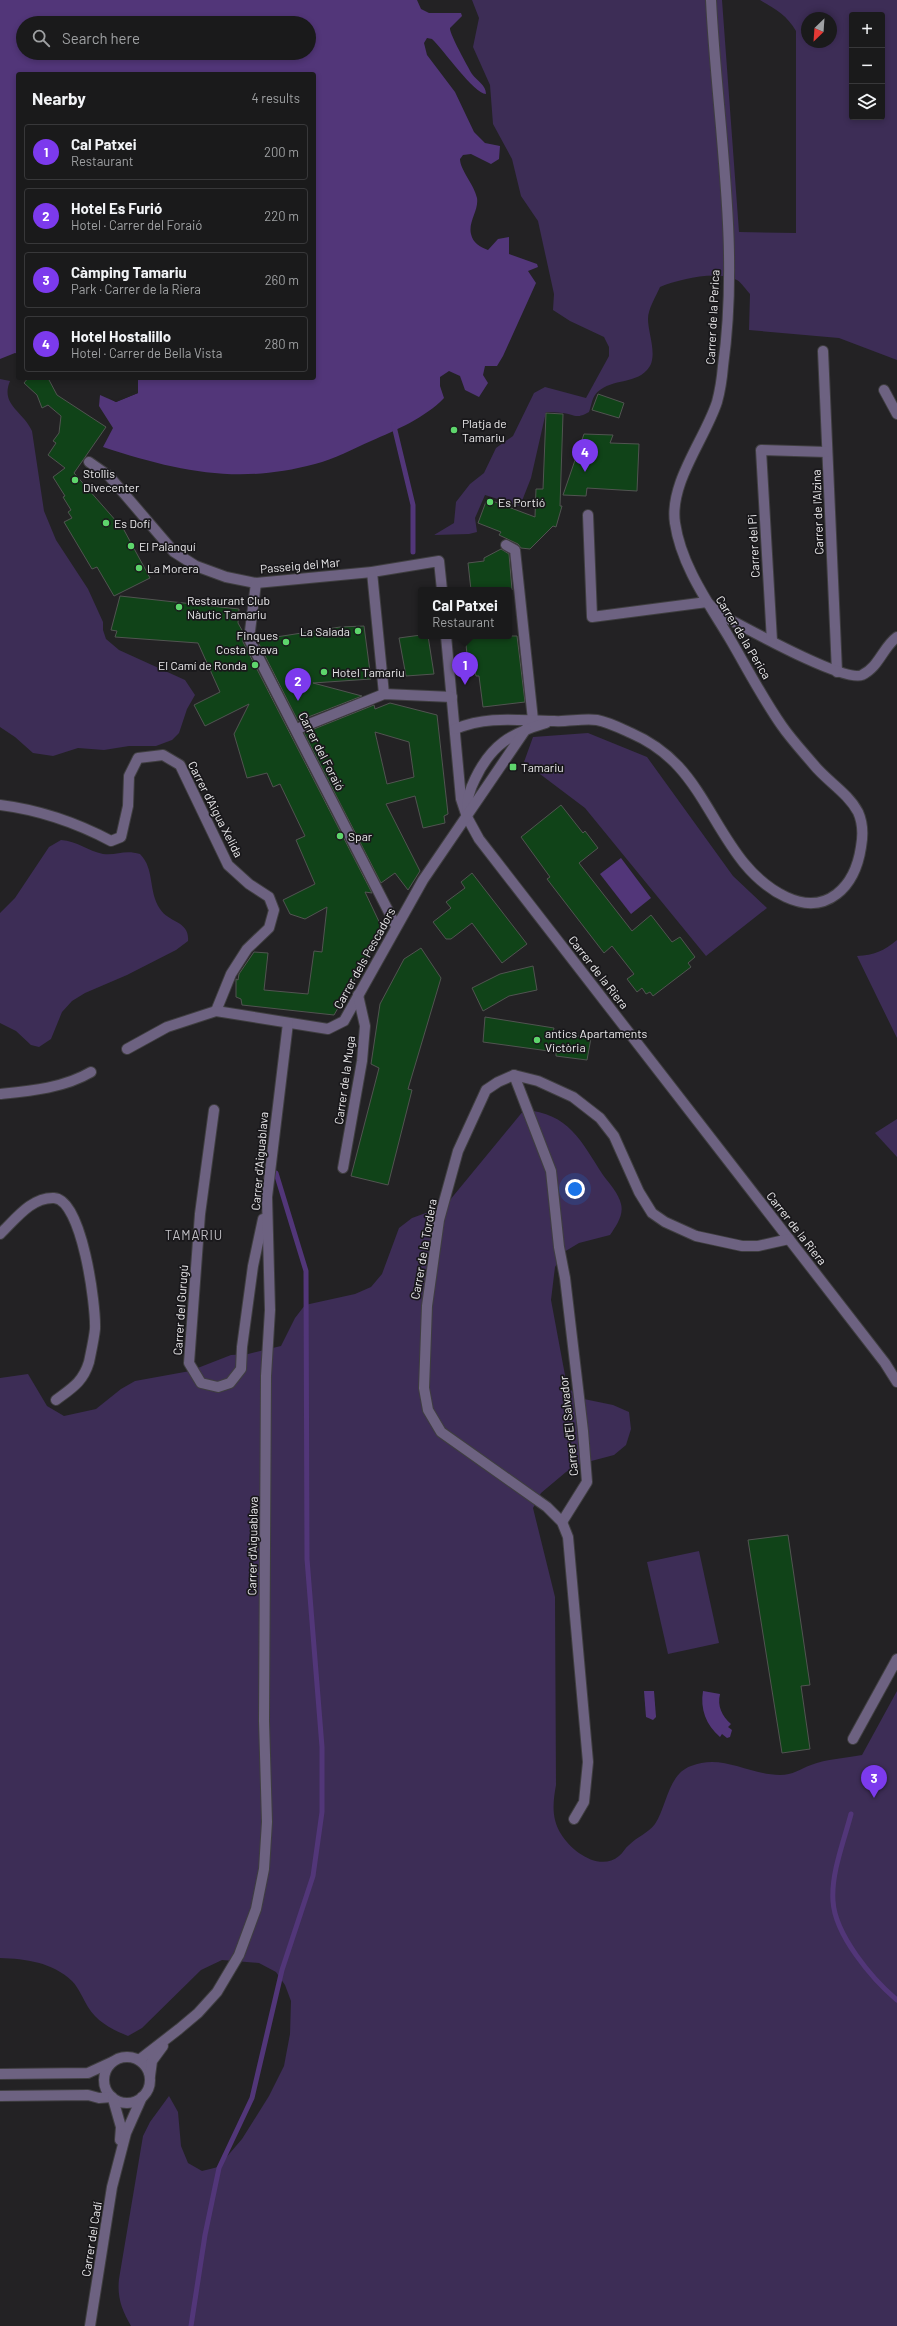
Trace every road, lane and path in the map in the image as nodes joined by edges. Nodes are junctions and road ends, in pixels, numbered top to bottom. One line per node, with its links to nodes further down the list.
1 (711, 0): 12 (street, Carrer de la Perica)
2 (823, 351): 5 (street, Carrer de l'Alzina)
3 (884, 390): 4 (street)
4 (897, 414)
5 (827, 452): 15 (street, Carrer del Pi); 16 (street, Carrer de l'Alzina)
6 (89, 462): 10 (street, Passeig del Mar)
7 (588, 515): 12 (street)
8 (506, 545): 19 (street)
9 (372, 572): 10 (street, Passeig del Mar); 11 (street, Passeig del Mar); 17 (street)
10 (256, 583): 21 (street, Carrer del Foraió)
11 (442, 587)
12 (708, 602): 15 (street); 20 (street, Carrer de la Perica)
13 (897, 637): 16 (street)
14 (446, 639): 18 (street, Carrer de la Riera)
15 (772, 640): 16 (street)
16 (837, 672)
17 (384, 694): 18 (street); 21 (street)
18 (452, 697): 22 (street, Carrer de la Riera)
19 (533, 720): 20 (street); 22 (street)
20 (552, 721): 23 (street)
21 (297, 729): 26 (street, Carrer del Foraió)
22 (454, 729): 25 (street, Carrer de la Riera)
23 (526, 729): 25 (street, Carrer dels Pescadors); 25 (street)
24 (0, 806): 28 (street, Carrer d'Aigua Xelida)
25 (467, 817): 26 (street, Carrer dels Pescadors); 38 (street, Carrer de la Riera)
26 (396, 926): 27 (street, Carrer dels Pescadors)
27 (358, 995): 29 (street, Carrer dels Pescadors); 35 (street, Carrer de la Muga)
28 (216, 1011): 29 (street, Carrer dels Pescadors); 30 (street, Carrer dels Pescadors)
29 (288, 1023): 36 (street, Carrer d'Aiguablava)
30 (127, 1049)
31 (91, 1072): 33 (street)
32 (514, 1075): 38 (street); 41 (street, Carrer d'El Salvador); 41 (street, Carrer de la Tordera)
33 (0, 1094)
34 (214, 1110): 36 (street, Carrer del Gurugú)
35 (343, 1168)
36 (267, 1197): 45 (street, Carrer d'Aiguablava)
37 (0, 1234): 40 (street)
38 (788, 1239): 39 (street, Carrer de la Riera)
39 (897, 1382)
40 (56, 1400)
41 (562, 1522): 44 (street)
42 (897, 1659): 43 (street)
43 (853, 1739)
44 (574, 1819)
45 (168, 2039): 47 (street, Carrer d'Aiguablava); 49 (street, Carrer d'Aiguablava)
46 (117, 2059): 47 (street); 48 (street); 52 (street)
47 (139, 2060): 49 (street)
48 (0, 2074)
49 (150, 2077): 51 (street)
50 (0, 2096): 52 (street)
51 (142, 2097): 52 (street); 53 (street, Carrer del Cadí)
52 (113, 2098): 53 (street, Carrer del Cadí)
53 (119, 2155): 54 (street, Carrer del Cadí)
54 (90, 2326)

